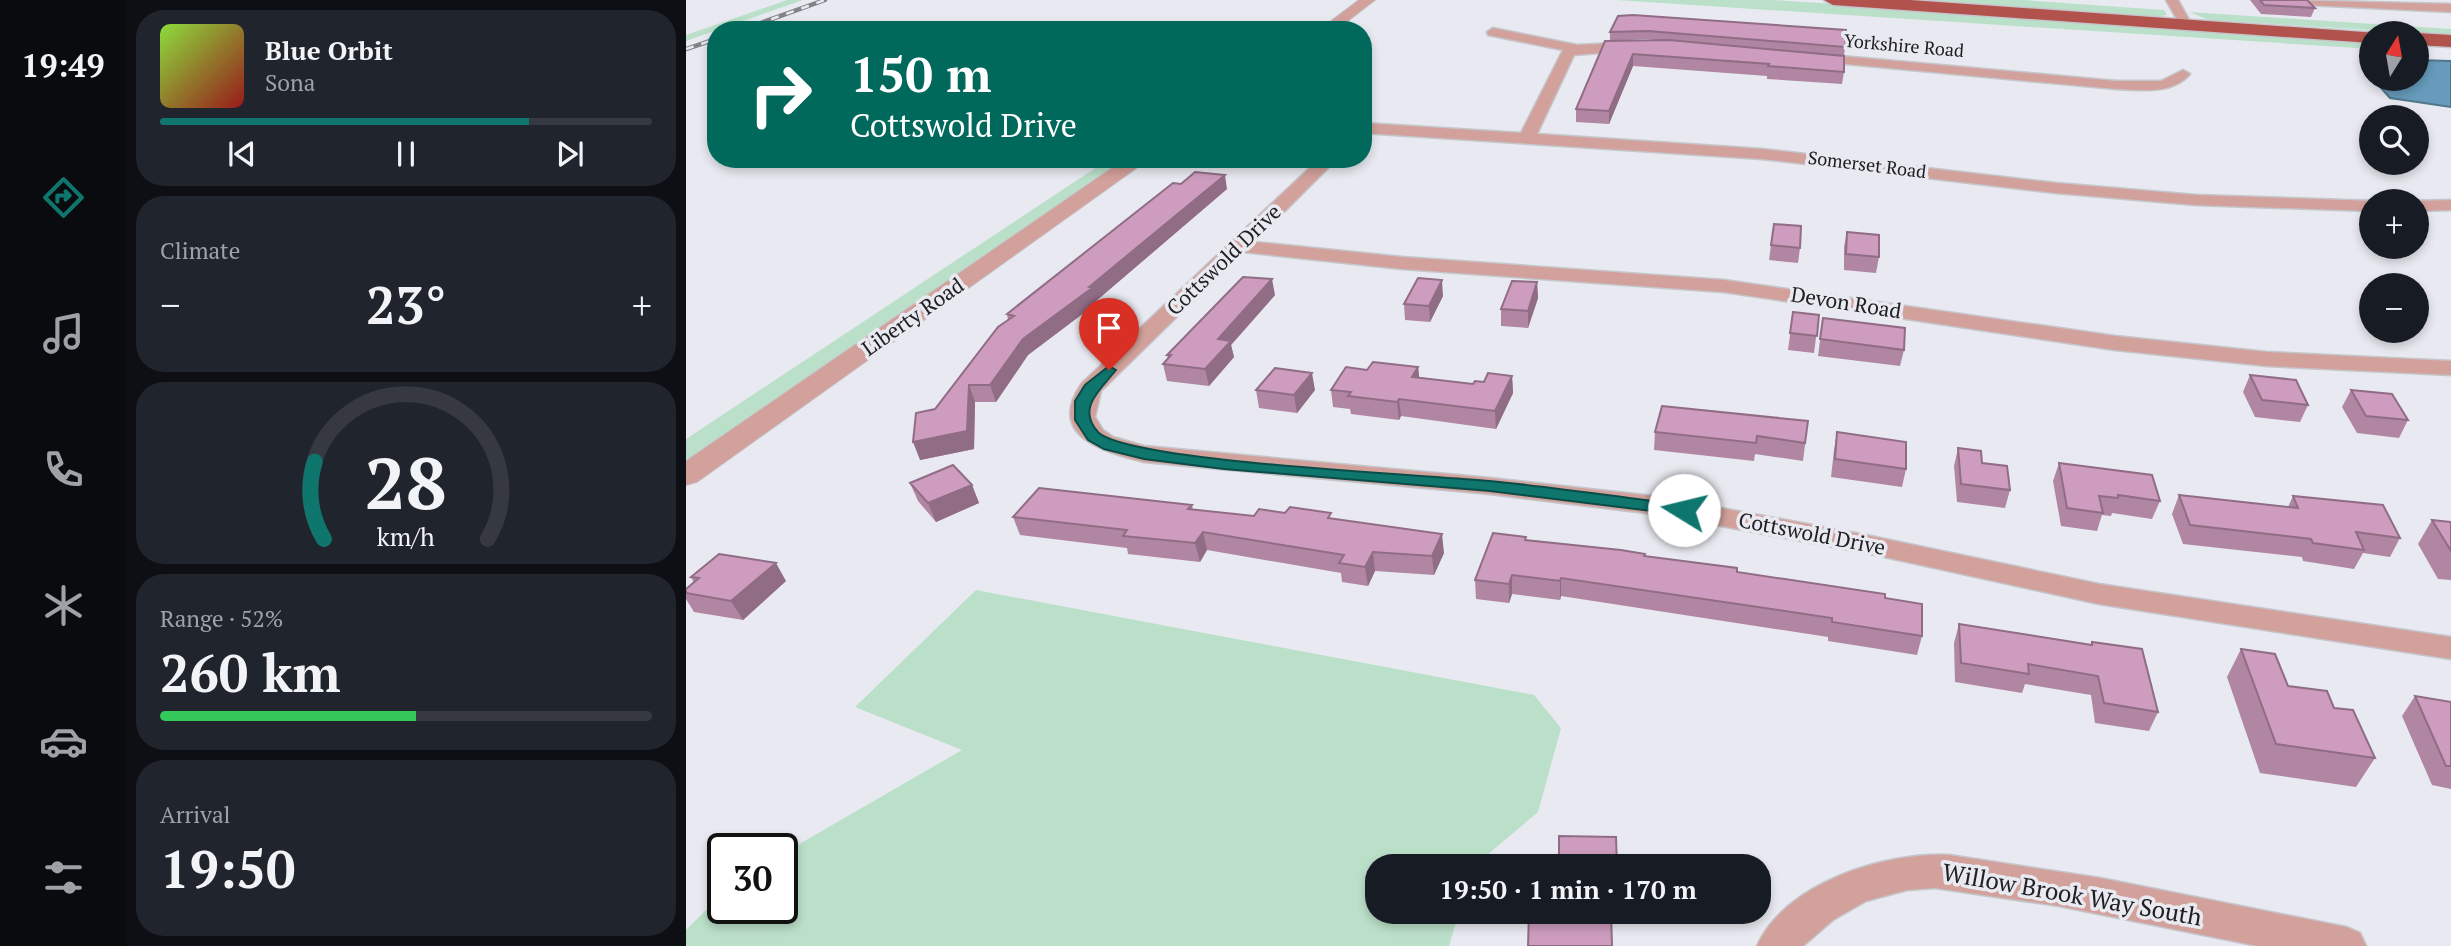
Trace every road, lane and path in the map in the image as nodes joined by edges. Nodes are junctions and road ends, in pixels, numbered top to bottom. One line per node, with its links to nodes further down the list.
1 (1368, 0): 7 (street)
2 (1833, 0): 8 (highway)
3 (2172, 0): 8 (street)
4 (2287, 0): 5 (street)
5 (2319, 1): 6 (street)
6 (2451, 8)
7 (1339, 21)
8 (2186, 24): 10 (highway)
9 (1493, 32): 14 (street)
10 (2359, 36)
11 (2429, 40): 12 (highway)
12 (2451, 41)
13 (1647, 46): 14 (street)
14 (1576, 49): 18 (street)
15 (1787, 56): 16 (street, Yorkshire Road)
16 (2183, 74)
17 (1372, 129): 18 (street, Somerset Road)
18 (1527, 140): 22 (street, Somerset Road)
19 (1126, 168): 26 (street, Liberty Road)
20 (1320, 168): 24 (street, Cottswold Drive)
21 (2451, 205): 23 (street)
22 (2359, 206)
23 (2429, 206)
24 (1240, 246): 25 (street, Devon Road); 27 (street, Cottswold Drive)
25 (2451, 368)
26 (686, 475)
27 (2451, 648)
28 (1777, 946): 29 (street, Willow Brook Way South)
29 (2346, 946)

